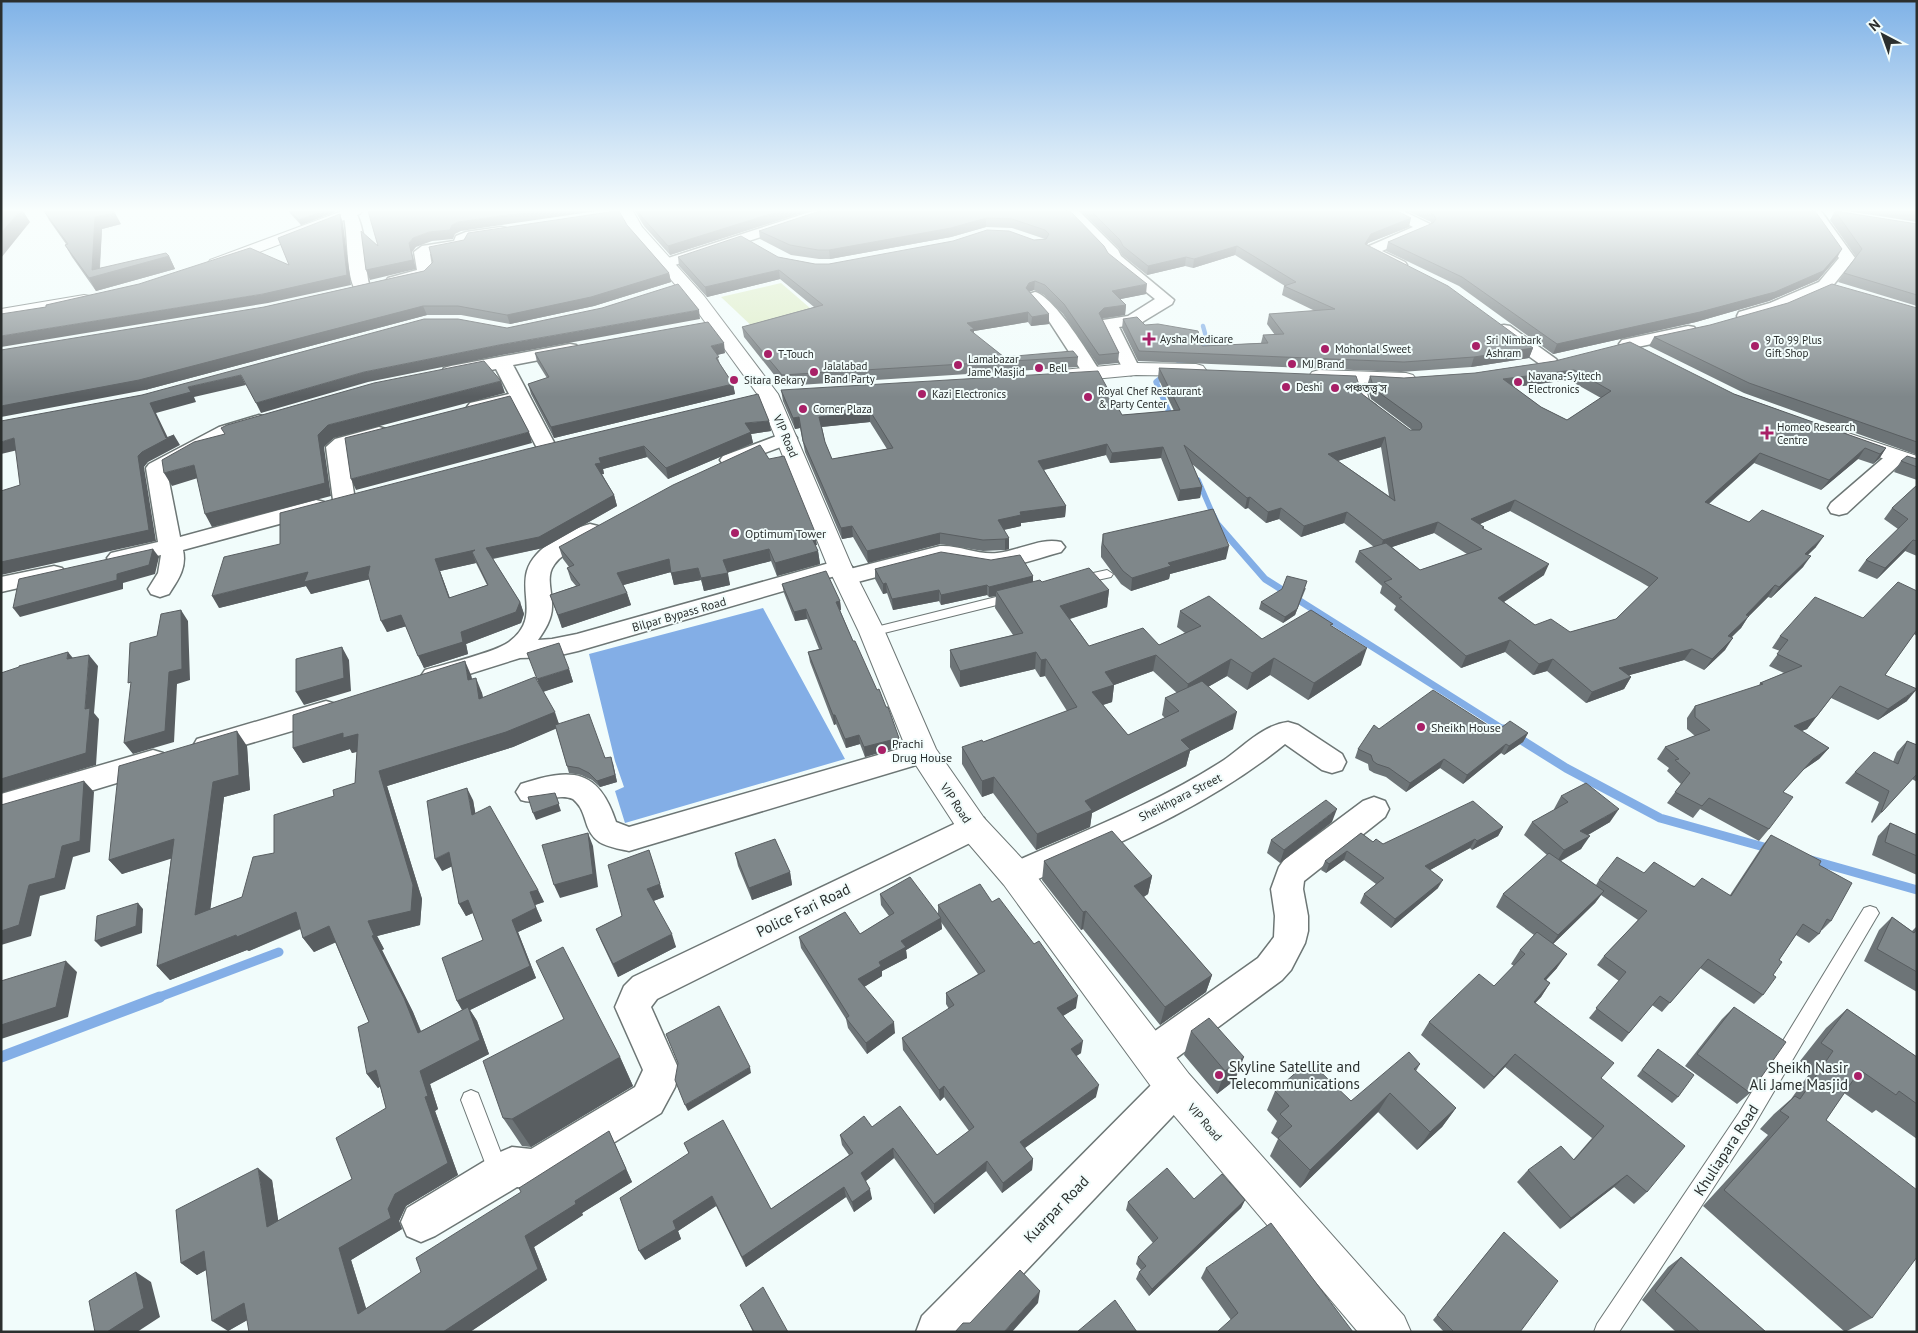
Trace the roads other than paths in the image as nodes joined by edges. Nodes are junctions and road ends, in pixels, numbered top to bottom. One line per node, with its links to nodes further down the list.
1 (357, 273): 7 (street)
2 (420, 273): 7 (street)
3 (672, 273): 36 (street, VIP Road)
4 (1132, 273): 22 (street)
5 (1835, 273): 6 (street)
6 (1825, 285): 8 (street); 14 (street)
7 (362, 288): 9 (street)
8 (1843, 290)
9 (344, 293)
10 (96, 297): 12 (street)
11 (1035, 297): 24 (street)
12 (1, 314)
13 (1490, 319): 19 (street)
14 (1733, 319)
15 (1708, 327): 16 (street)
16 (1619, 346): 18 (street)
17 (585, 347): 20 (street)
18 (1653, 357)
19 (1559, 361): 21 (street)
20 (502, 362): 26 (street); 30 (street)
21 (1520, 367)
22 (1133, 369): 23 (street); 24 (street)
23 (1214, 371)
24 (1093, 374): 27 (street)
25 (1300, 375): 28 (street)
26 (434, 376)
27 (1044, 377)
28 (1358, 378): 29 (street); 32 (lane)
29 (1427, 378)
30 (520, 397): 31 (street); 37 (street)
31 (456, 413)
32 (1380, 413)
33 (279, 415): 43 (street)
34 (401, 427): 43 (street)
35 (1830, 433): 38 (street)
36 (787, 438): 40 (street); 45 (street, VIP Road)
37 (524, 453)
38 (1896, 457): 39 (street); 41 (street)
39 (1917, 464)
40 (712, 468)
41 (1839, 508)
42 (612, 519): 52 (street)
43 (170, 546): 48 (street); 49 (street)
44 (1053, 548): 45 (street, Bilpar Bypass Road)
45 (843, 573): 51 (street, VIP Road); 52 (street, Bilpar Bypass Road)
46 (1107, 574): 47 (lane)
47 (1069, 583)
48 (1, 585)
49 (160, 590)
50 (1022, 594): 51 (lane)
51 (872, 632): 55 (street, VIP Road)
52 (517, 649): 53 (street, Bilpar Bypass Road)
53 (410, 684)
54 (344, 705): 58 (street)
55 (923, 753): 57 (street); 60 (street, VIP Road)
56 (1332, 762): 61 (street, Sheikhpara Street)
57 (531, 792)
58 (1, 806)
59 (1374, 809): 63 (street)
60 (973, 827): 61 (street, VIP Road); 66 (street, Police Fari Road)
61 (1016, 874): 63 (street, VIP Road)
62 (1870, 913): 70 (lane, Khuliapara Road)
63 (1151, 1055): 64 (street, VIP Road)
64 (1175, 1087): 68 (street, Kuarpar Road); 69 (street, VIP Road)
65 (471, 1100): 66 (lane)
66 (499, 1174): 67 (street)
67 (421, 1222)
68 (938, 1332)
69 (1388, 1332)
70 (1606, 1332)

